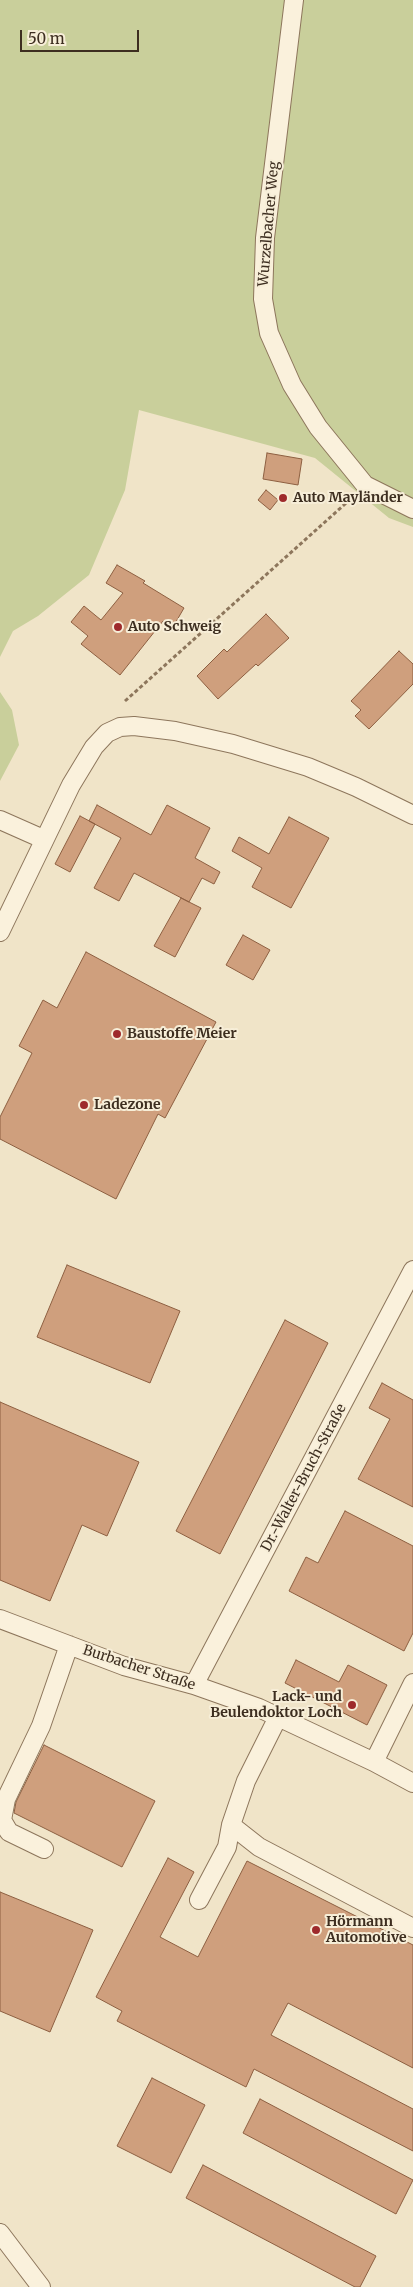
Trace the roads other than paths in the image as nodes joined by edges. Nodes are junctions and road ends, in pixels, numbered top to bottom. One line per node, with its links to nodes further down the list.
1 (294, 0): 2 (street, Wurzelbacher Weg)
2 (413, 510)
3 (413, 816): 5 (street)
4 (0, 820): 5 (street)
5 (44, 839): 6 (street)
6 (0, 932)
7 (413, 1270): 11 (street, Dr.-Walter-Bruch-Straße)
8 (0, 1619): 9 (street, Burbacher Straße)
9 (69, 1645): 11 (street, Burbacher Straße); 16 (street)
10 (413, 1683): 13 (street)
11 (194, 1685): 12 (street, Burbacher Straße)
12 (278, 1717): 13 (street, Burbacher Straße); 15 (street)
13 (374, 1762): 14 (street, Burbacher Straße)
14 (413, 1783)
15 (231, 1825): 17 (street); 18 (street)
16 (44, 1849)
17 (199, 1900)
18 (413, 1928)
19 (0, 2233): 20 (street)
20 (41, 2287)

